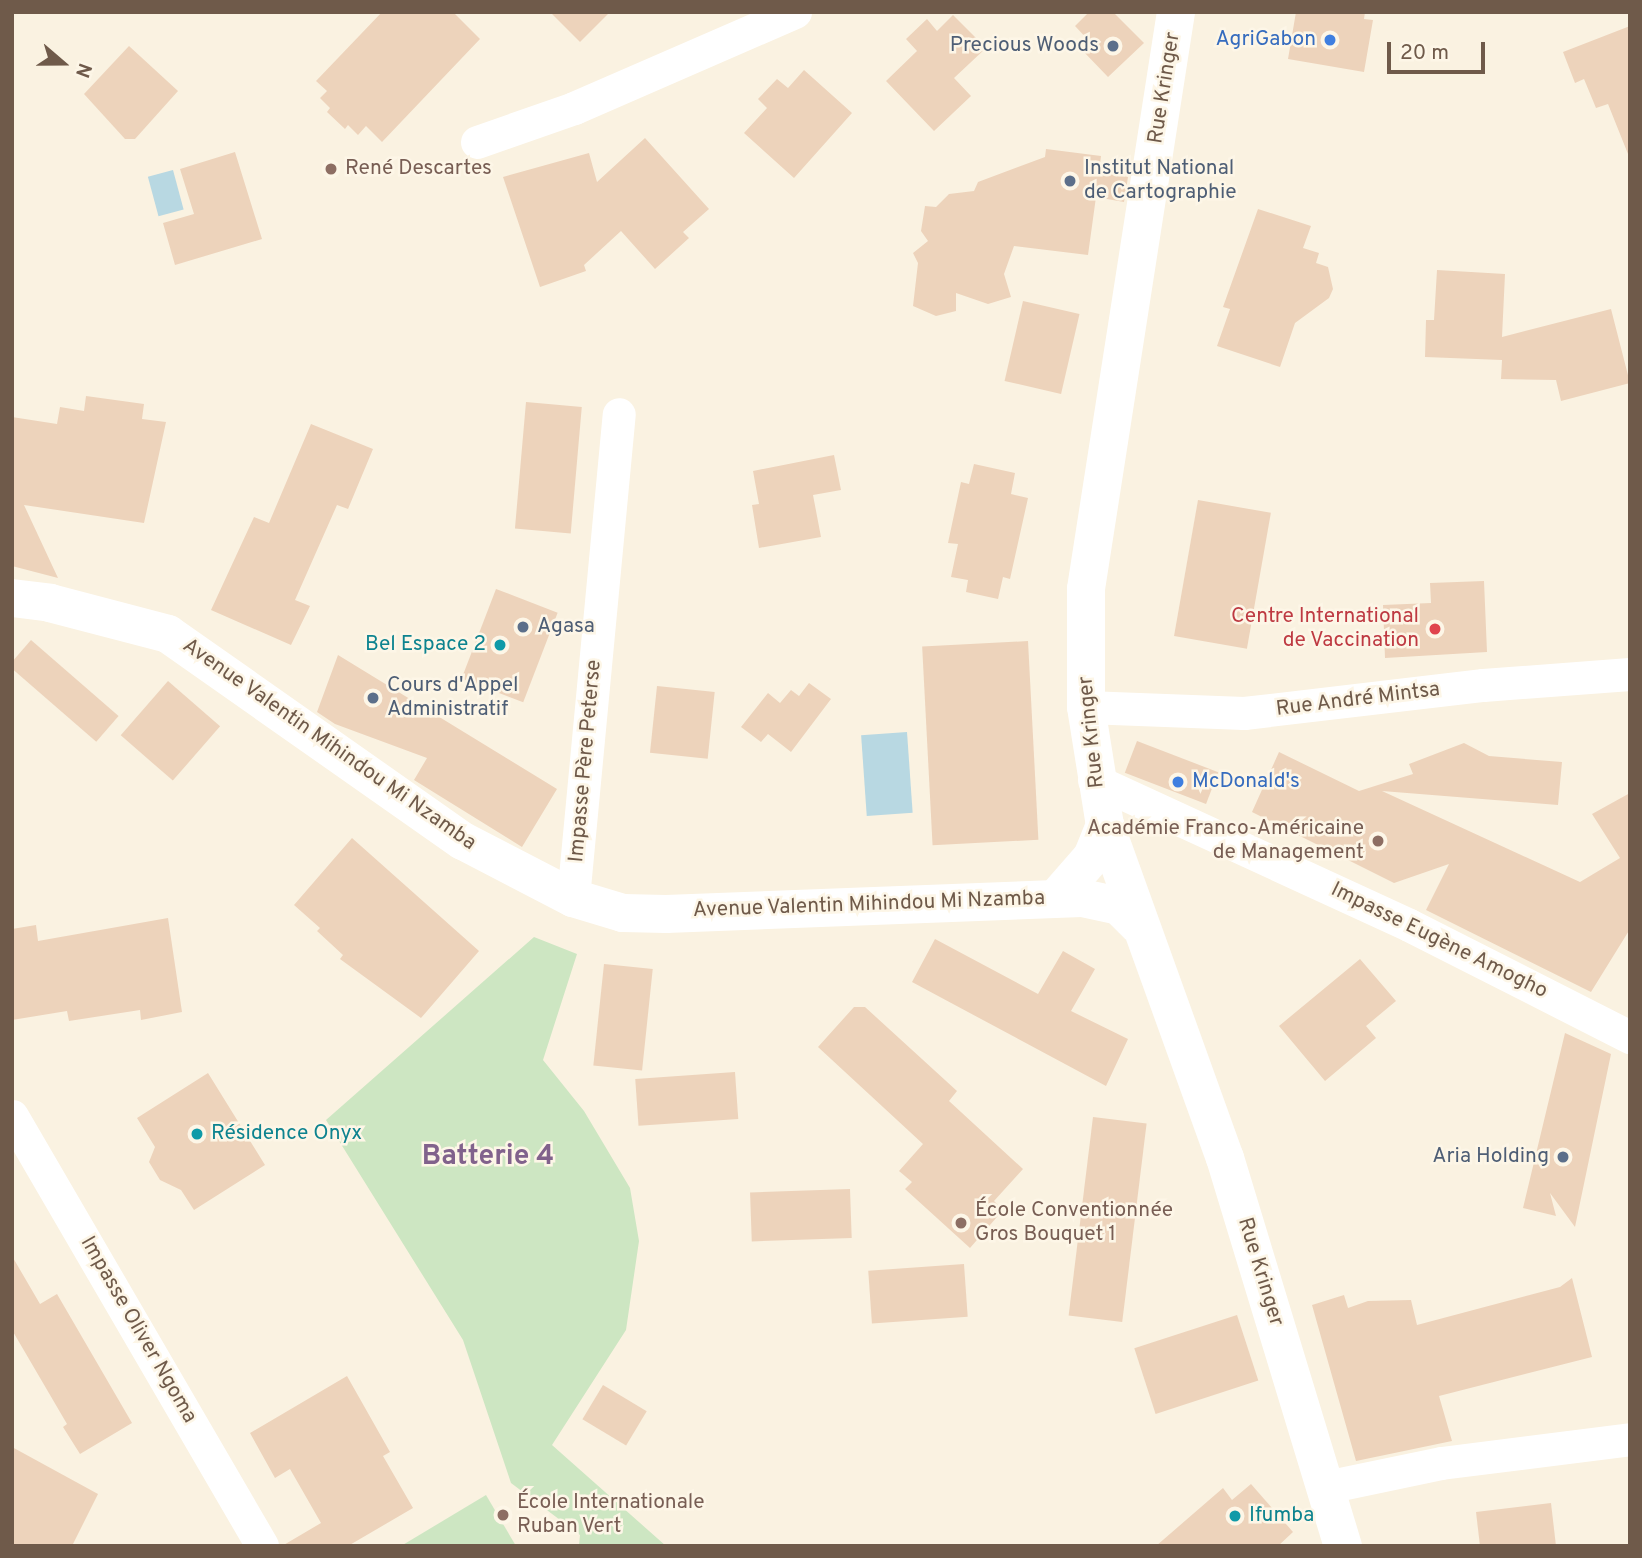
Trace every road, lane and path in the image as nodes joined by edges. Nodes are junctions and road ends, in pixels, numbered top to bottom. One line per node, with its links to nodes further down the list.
1 (795, 12): 3 (street)
2 (1176, 12): 7 (street, Rue Kringer)
3 (477, 142)
4 (619, 414): 11 (street, Impasse Père Peterse)
5 (12, 598): 11 (street, Avenue Valentin Mihindou Mi Nzamba)
6 (1630, 674): 7 (street, Rue André Mintsa)
7 (1086, 706): 8 (street, Rue Kringer)
8 (1094, 780): 9 (street, Rue Kringer); 13 (street, Impasse Eugène Amogho)
9 (1105, 825): 10 (street); 12 (street, Rue Kringer)
10 (1057, 897): 11 (street, Avenue Valentin Mihindou Mi Nzamba); 12 (street, Avenue Valentin Mihindou Mi Nzamba)
11 (573, 898)
12 (1138, 925): 16 (street, Rue Kringer)
13 (1630, 1037)
14 (12, 1116): 17 (street, Impasse Oliver Ngoma)
15 (1630, 1439): 16 (street)
16 (1326, 1487): 18 (street, Rue Kringer)
17 (262, 1546)
18 (1343, 1546)

